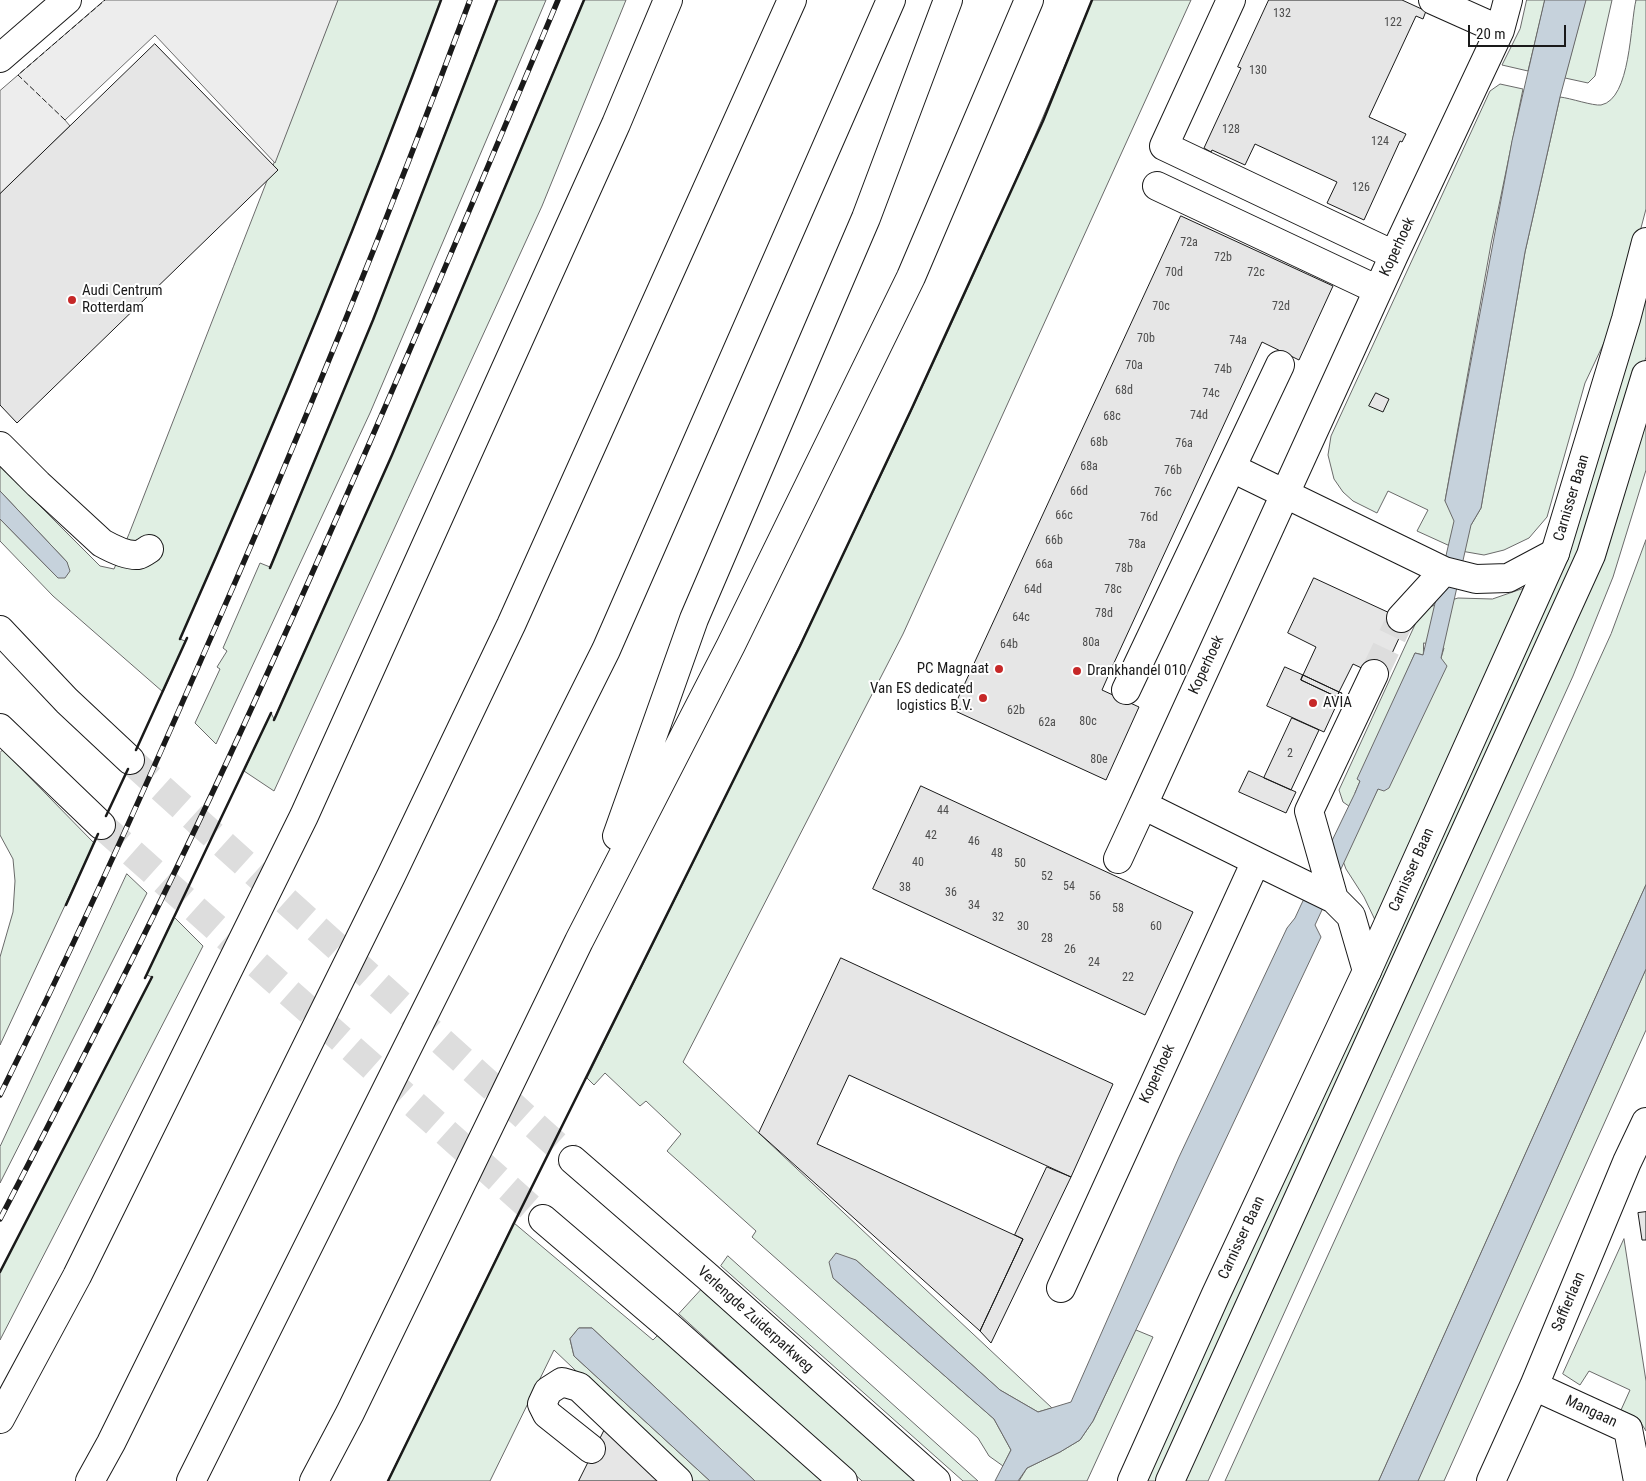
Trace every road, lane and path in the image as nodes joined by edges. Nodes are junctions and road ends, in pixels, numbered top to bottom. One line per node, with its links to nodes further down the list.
1 (67, 0): 11 (main road)
2 (668, 0): 43 (main road)
3 (792, 0): 44 (main road)
4 (892, 0): 49 (main road)
5 (948, 0): 35 (main road)
6 (1029, 0): 35 (main road)
7 (1231, 0): 14 (main road)
8 (1433, 0): 10 (main road)
9 (1508, 0): 10 (main road, Koperhoek)
10 (1500, 30): 14 (main road, Koperhoek)
11 (0, 58)
12 (1157, 186): 15 (main road)
13 (1646, 242): 22 (main road, Carnisser Baan)
14 (1394, 255): 15 (main road, Koperhoek)
15 (1378, 290): 20 (main road, Koperhoek)
16 (1280, 365): 19 (main road)
17 (1646, 375): 55 (main road)
18 (0, 446): 21 (main road)
19 (1232, 468): 20 (main road); 27 (main road)
20 (1285, 493): 23 (main road); 30 (main road, Koperhoek)
21 (149, 549)
22 (1555, 553): 23 (main road); 36 (main road, Carnisser Baan)
23 (1444, 571): 24 (main road)
24 (1401, 618)
25 (0, 630): 29 (main road)
26 (1374, 674): 34 (main road)
27 (1126, 690)
28 (0, 728): 31 (main road)
29 (130, 760)
30 (1143, 805): 32 (main road, Koperhoek); 33 (main road)
31 (101, 825)
32 (1118, 859)
33 (1256, 861): 34 (main road); 41 (main road, Koperhoek)
34 (1334, 899): 36 (main road)
35 (579, 941): 50 (main road)
36 (1367, 972): 54 (main road, Carnisser Baan)
37 (1646, 1122): 39 (main road, Saffierlaan)
38 (572, 1160): 53 (main road, Verlengde Zuiderparkweg)
39 (1636, 1161): 42 (main road, Saffierlaan)
40 (543, 1219): 52 (main road)
41 (1060, 1288)
42 (1534, 1386): 46 (main road, Mangaan); 56 (main road, Saffierlaan)
43 (0, 1419)
44 (111, 1443): 47 (main road); 48 (main road)
45 (591, 1449): 51 (main road)
46 (1641, 1478)
47 (81, 1481)
48 (90, 1481)
49 (191, 1481)
50 (314, 1481)
51 (678, 1481)
52 (843, 1481)
53 (936, 1481)
54 (1132, 1481)
55 (1170, 1481)
56 (1491, 1481)

